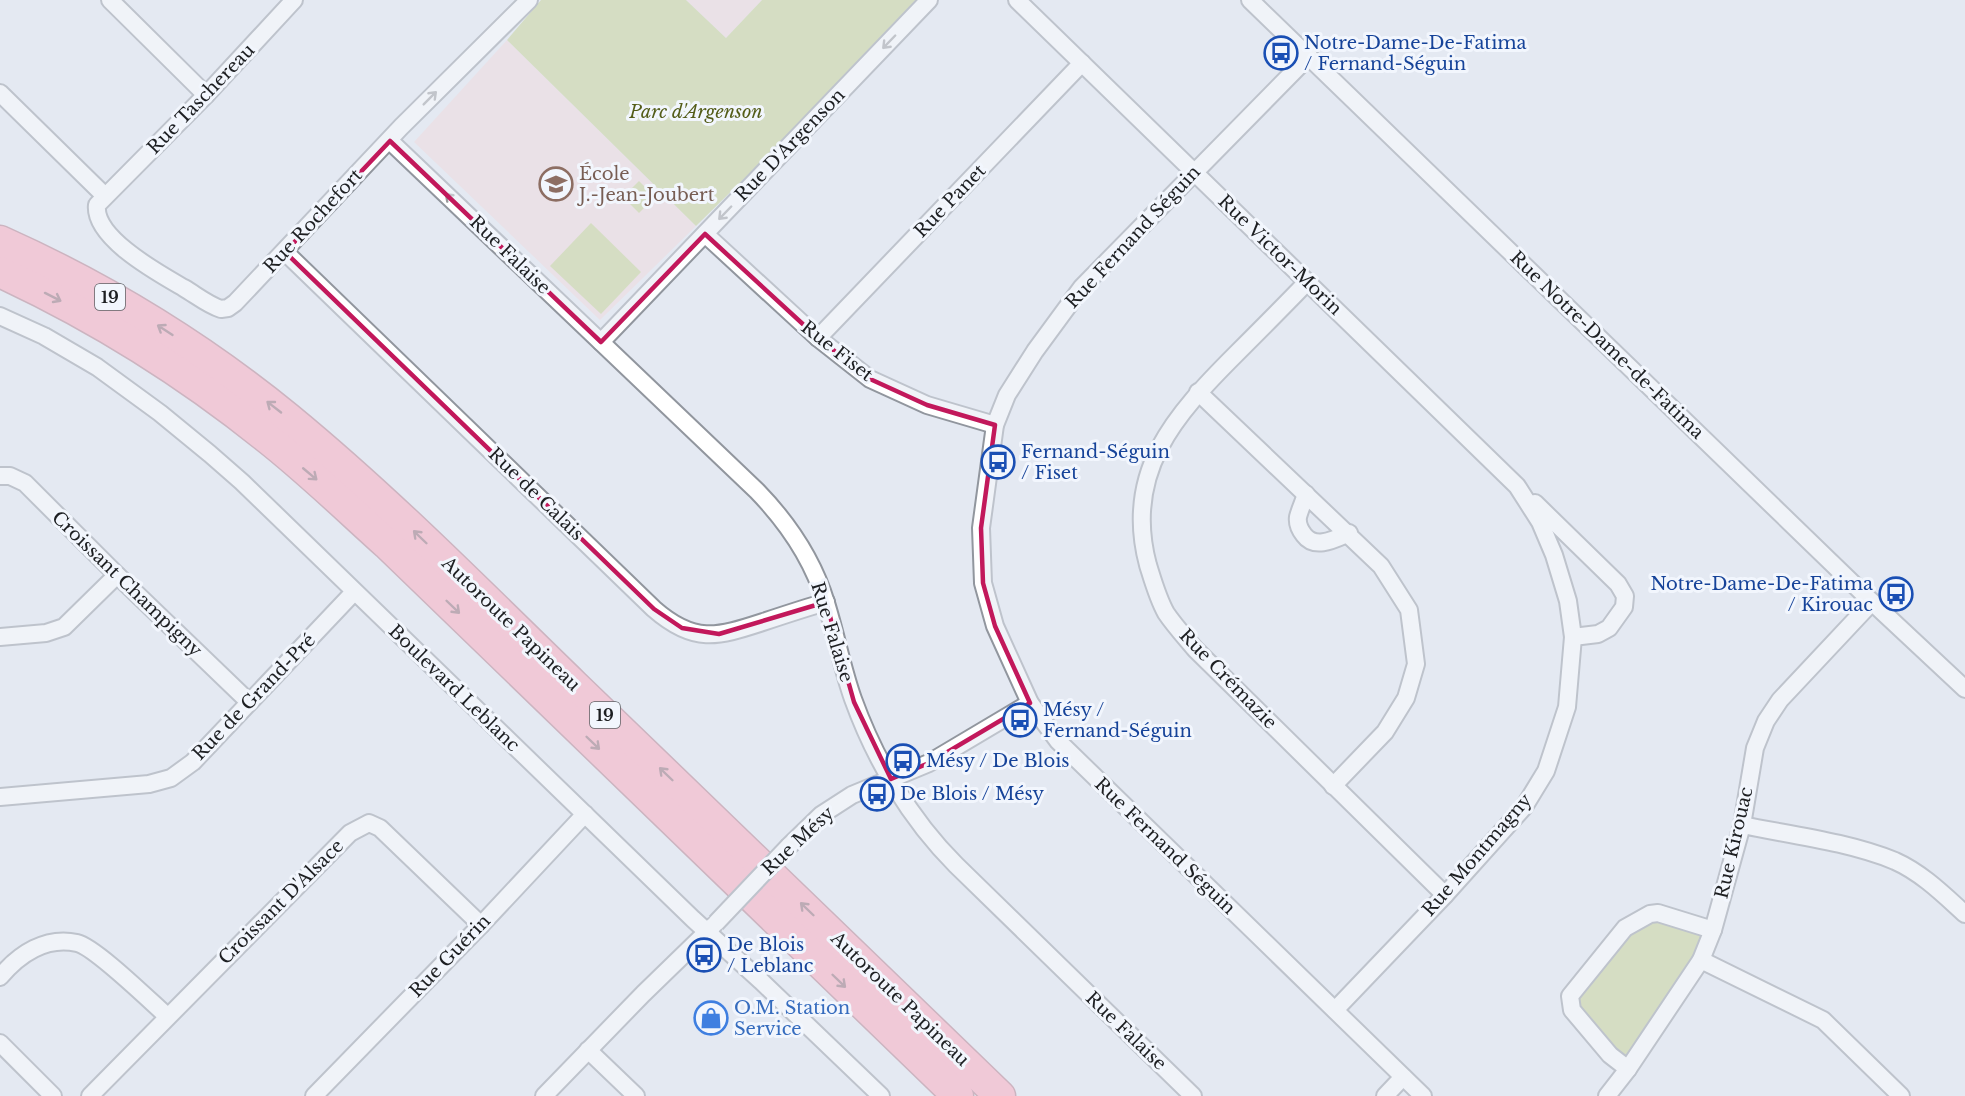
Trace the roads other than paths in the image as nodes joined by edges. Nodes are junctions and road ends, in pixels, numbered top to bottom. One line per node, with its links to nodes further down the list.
1 (110, 0): 10 (street)
2 (294, 0): 10 (street, Rue Taschereau)
3 (529, 0): 11 (street, Rue Rochefort, one-way to 3)
4 (929, 0): 14 (street, Rue D'Argenson, one-way to 14)
5 (1017, 0): 8 (street, Rue Victor-Morin)
6 (1250, 0): 7 (street, Rue Notre-Dame-de-Fatima)
7 (1309, 56): 12 (street, Rue Fernand Séguin); 31 (street, Rue Notre-Dame-de-Fatima)
8 (1082, 63): 12 (street, Rue Victor-Morin); 20 (street, Rue Panet)
9 (0, 93): 13 (street)
10 (206, 95): 13 (street, Rue Taschereau)
11 (390, 141): 16 (street, Rue Rochefort); 21 (street, Rue Falaise, one-way to 11)
12 (1194, 172): 18 (street, Rue Victor-Morin); 23 (street, Rue Fernand Séguin)
13 (105, 196): 16 (street, Rue Rochefort)
14 (705, 234): 20 (street, Rue Fiset); 21 (street, Rue D'Argenson)
15 (0, 241): 62 (highway, Autoroute Papineau / 19, one-way to 15)
16 (285, 252): 30 (street, Rue de Calais)
17 (0, 272): 61 (highway, Autoroute Papineau / 19, one-way to 61)
18 (1307, 282): 22 (street, Rue Crémazie); 25 (street, Rue Victor-Morin)
19 (0, 317): 29 (street, Boulevard Leblanc)
20 (818, 338): 23 (street, Rue Fiset)
21 (601, 342): 30 (street, Rue Falaise)
22 (1198, 392): 26 (street); 38 (street, Rue Crémazie)
23 (995, 425): 36 (street, Rue Fernand Séguin)
24 (0, 477): 28 (street, Croissant Champigny)
25 (1517, 486): 33 (street, Rue Victor-Morin); 33 (street, Rue Victor-Morin)
26 (1306, 494): 27 (street); 27 (street)
27 (1348, 533): 38 (street)
28 (117, 575): 32 (street); 35 (street, Croissant Champigny)
29 (354, 592): 35 (street, Rue de Grand-Pré); 40 (street, Boulevard Leblanc)
30 (825, 602): 37 (street, Rue Falaise)
31 (1872, 602): 34 (street, Rue Notre-Dame-de-Fatima); 41 (street, Rue Kirouac)
32 (0, 637)
33 (1573, 637): 42 (street, Rue Montmagny)
34 (1965, 689)
35 (249, 702): 39 (street, Rue de Grand-Pré)
36 (1030, 703): 37 (street, Rue Mésy); 49 (street, Rue Fernand Séguin)
37 (891, 779): 45 (street, Rue Mésy, bridge); 63 (street, Rue Falaise)
38 (1333, 786): 42 (street, Rue Crémazie)
39 (0, 797)
40 (585, 814): 44 (street, Rue Guérin); 45 (street, Boulevard Leblanc)
41 (1742, 825): 43 (street); 46 (street, Rue Kirouac)
42 (1445, 895): 49 (street, Rue Montmagny)
43 (1965, 914)
44 (481, 925): 50 (street, Croissant D'Alsace); 57 (street, Rue Guérin)
45 (711, 928): 52 (street, Rue Mésy); 60 (street, Boulevard Leblanc)
46 (1713, 930): 47 (street, Rue Kirouac); 53 (street)
47 (1701, 960): 53 (street, Rue Kirouac); 67 (street)
48 (0, 977): 50 (street)
49 (1335, 1010): 54 (street, Rue Fernand Séguin)
50 (167, 1016): 56 (street, Croissant D'Alsace)
51 (0, 1043): 55 (street)
52 (588, 1050): 58 (street, Rue Mésy); 59 (street)
53 (1628, 1069): 66 (street, Rue Kirouac)
54 (1403, 1077): 64 (street); 65 (street, Rue Fernand Séguin)
55 (53, 1096)
56 (90, 1096)
57 (314, 1096)
58 (544, 1096)
59 (636, 1096)
60 (881, 1096)
61 (958, 1096)
62 (1000, 1096)
63 (1193, 1096)
64 (1385, 1096)
65 (1423, 1096)
66 (1607, 1096)
67 (1901, 1096)

